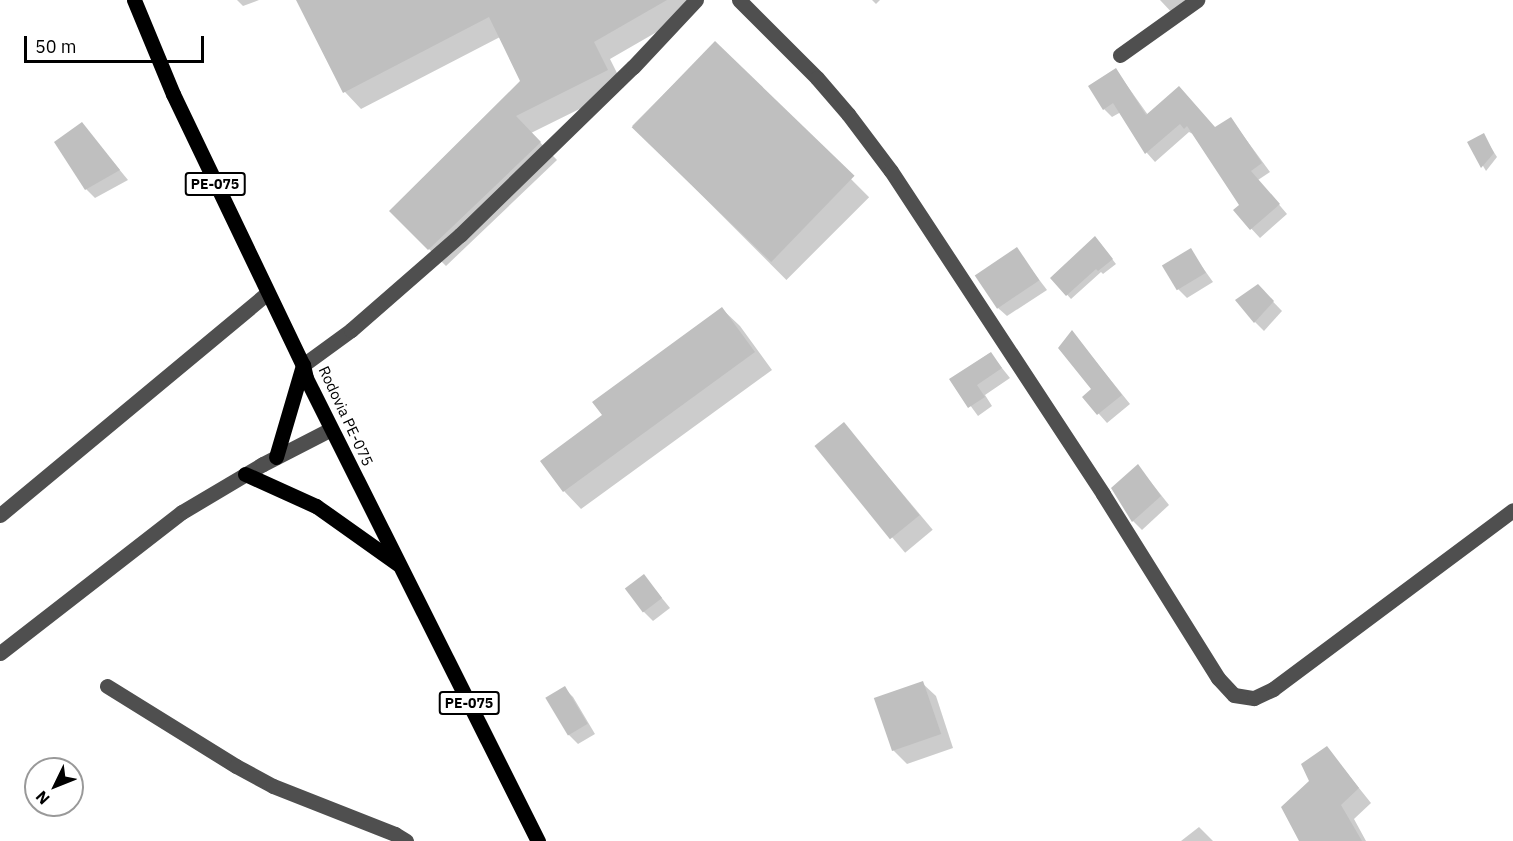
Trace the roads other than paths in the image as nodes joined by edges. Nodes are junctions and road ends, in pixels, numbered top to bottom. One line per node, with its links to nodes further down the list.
1 (134, 0): 6 (main road, Rodovia PE-075 / PE-075)
2 (696, 0): 7 (street)
3 (739, 0): 11 (street)
4 (1197, 0): 5 (street)
5 (1120, 55)
6 (267, 293): 7 (main road, Rodovia PE-075 / PE-075); 12 (street)
7 (303, 365): 8 (main road, Rodovia PE-075 / PE-075); 9 (main road)
8 (331, 429): 9 (street); 13 (main road, Rodovia PE-075 / PE-075)
9 (276, 457): 10 (street)
10 (245, 474): 13 (main road); 14 (street)
11 (1513, 510)
12 (0, 515)
13 (400, 566): 17 (main road, Rodovia PE-075 / PE-075)
14 (0, 653)
15 (107, 686): 16 (street)
16 (405, 841)
17 (538, 841)

